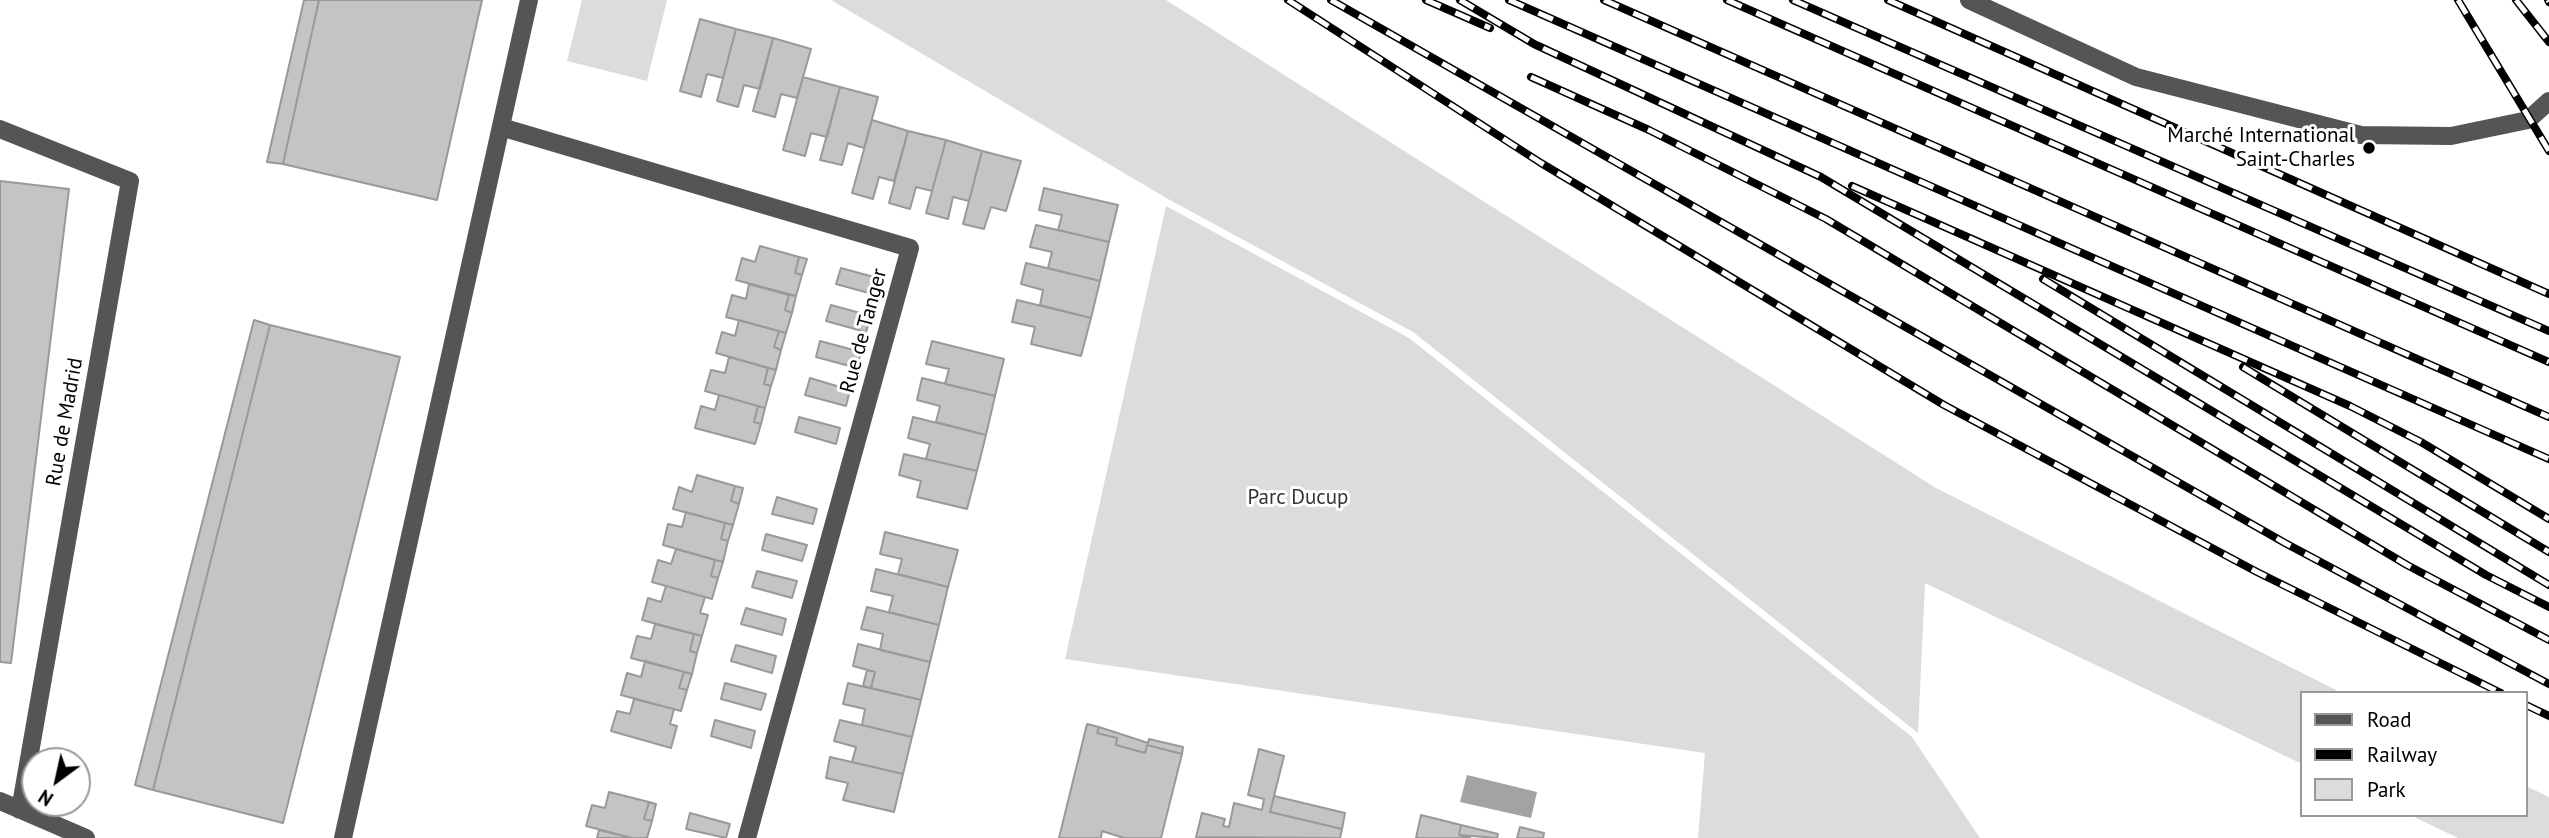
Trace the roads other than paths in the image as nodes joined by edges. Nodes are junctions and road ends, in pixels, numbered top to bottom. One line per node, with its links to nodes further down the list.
1 (529, 0): 6 (street)
2 (1969, 0): 4 (street)
3 (2003, 0): 4 (street)
4 (2004, 19): 5 (street)
5 (2549, 102)
6 (501, 127): 11 (street); 12 (street, Rue de Tanger)
7 (0, 130): 9 (street, Rue de Madrid)
8 (0, 801): 9 (street)
9 (20, 810): 10 (street)
10 (86, 838)
11 (343, 838)
12 (747, 838)

